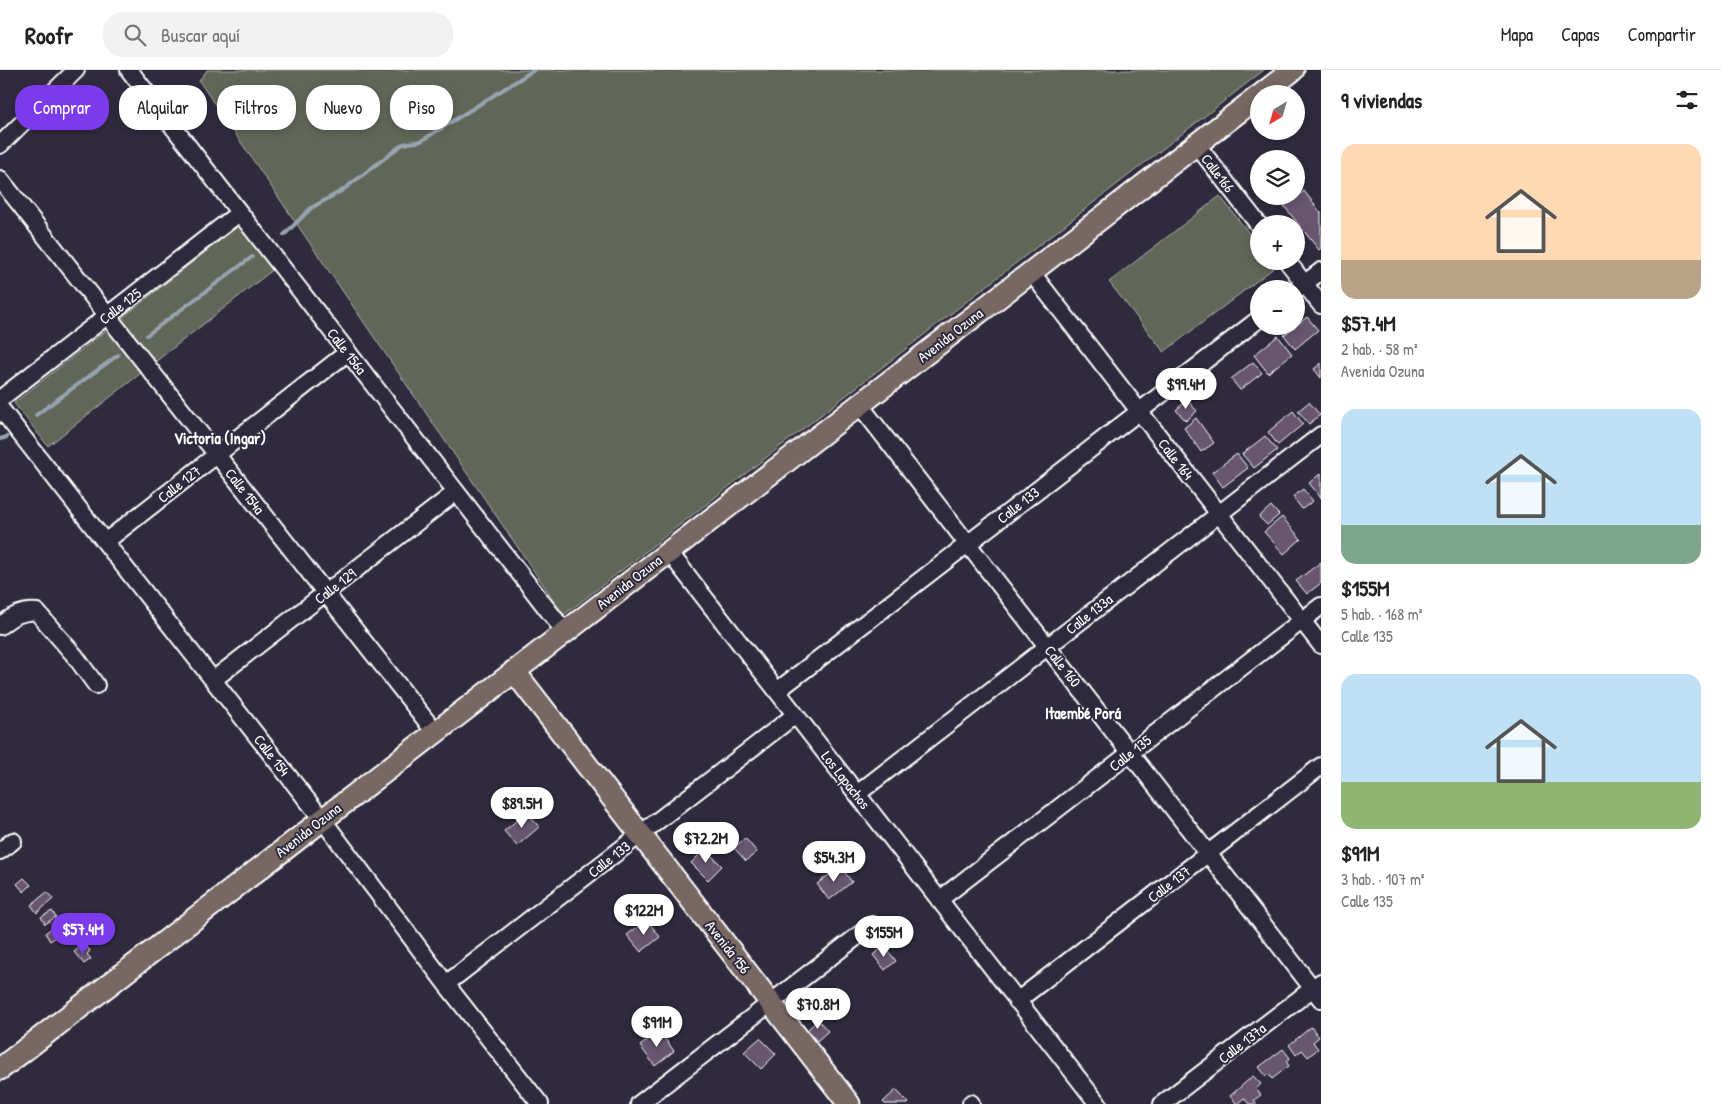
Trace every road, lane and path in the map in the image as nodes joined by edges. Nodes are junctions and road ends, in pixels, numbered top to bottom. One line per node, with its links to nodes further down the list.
1 (76, 70): 7 (street)
2 (129, 70): 9 (street, Calle 156a)
3 (1293, 70): 4 (main road)
4 (1274, 85)
5 (1250, 103): 6 (main road, Avenida Ozuna)
6 (1196, 144): 10 (street, Calle166); 12 (main road, Avenida Ozuna)
7 (0, 145)
8 (0, 179): 16 (street, Calle 154a)
9 (239, 213): 16 (street, Calle 125); 18 (street, Calle 156a)
10 (1252, 215)
11 (1321, 271): 13 (street)
12 (1031, 272): 20 (main road, Avenida Ozuna); 22 (street, Calle 164)
13 (1305, 283)
14 (1305, 291): 15 (street)
15 (1321, 305)
16 (108, 315): 19 (street, Calle 125); 24 (street, Calle 154a)
17 (1250, 326): 22 (street, Calle 133)
18 (348, 352): 24 (street, Calle 127); 25 (street, Calle 156a)
19 (0, 399)
20 (859, 404): 28 (street, Calle 160); 29 (main road, Avenida Ozuna)
21 (0, 408): 27 (street, Calle 154)
22 (1140, 411): 26 (street, Calle 164); 28 (street, Calle 133)
23 (1321, 435): 26 (street, Calle 133a)
24 (217, 454): 27 (street, Calle 127); 30 (street, Calle 154a)
25 (456, 492): 30 (street, Calle 129); 34 (street, Calle 156a)
26 (1219, 514): 32 (street, Calle 164); 36 (street, Calle 133a)
27 (105, 542): 38 (street, Calle 154)
28 (968, 544): 36 (street, Calle 160); 40 (street, Calle 133)
29 (669, 552): 34 (main road, Avenida Ozuna); 40 (street, Los Lapachos)
30 (326, 593): 38 (street, Calle 129); 42 (street, Calle 154a)
31 (1321, 606): 32 (street, Calle 135)
32 (1302, 620): 35 (street, Calle 164); 43 (street, Calle 135)
33 (5, 622): 39 (street)
34 (565, 632): 37 (main road, Avenida Ozuna)
35 (1321, 645)
36 (1047, 646): 43 (street, Calle 160); 45 (street, Calle 133a)
37 (514, 671): 42 (main road, Avenida Ozuna); 47 (main road, Avenida 156)
38 (214, 680): 46 (street, Calle 154)
39 (96, 684)
40 (777, 691): 41 (street, Los Lapachos)
41 (796, 715): 45 (street, Los Lapachos); 47 (street, Calle 133)
42 (435, 732): 46 (main road, Avenida Ozuna)
43 (1130, 753): 48 (street, Calle 160); 49 (street, Calle 135)
44 (1321, 766): 48 (street, Calle 137)
45 (857, 794): 49 (street, Los Lapachos)
46 (322, 819): 51 (street, Calle 154); 55 (main road, Avenida Ozuna)
47 (640, 834): 51 (street, Calle 133); 54 (main road, Avenida 156)
48 (1208, 854): 52 (street, Calle 160); 53 (street, Calle 137)
49 (939, 900): 53 (street, Los Lapachos)
50 (872, 925): 54 (street)
51 (446, 984): 56 (street, Calle 154)
52 (1318, 990): 60 (street, Calle 137a)
53 (1018, 1000): 59 (street, Los Lapachos)
54 (771, 1003): 57 (street); 58 (main road, Avenida 156)
55 (0, 1069)
56 (540, 1104)
57 (639, 1104)
58 (850, 1104)
59 (1098, 1104)
60 (1162, 1104)

